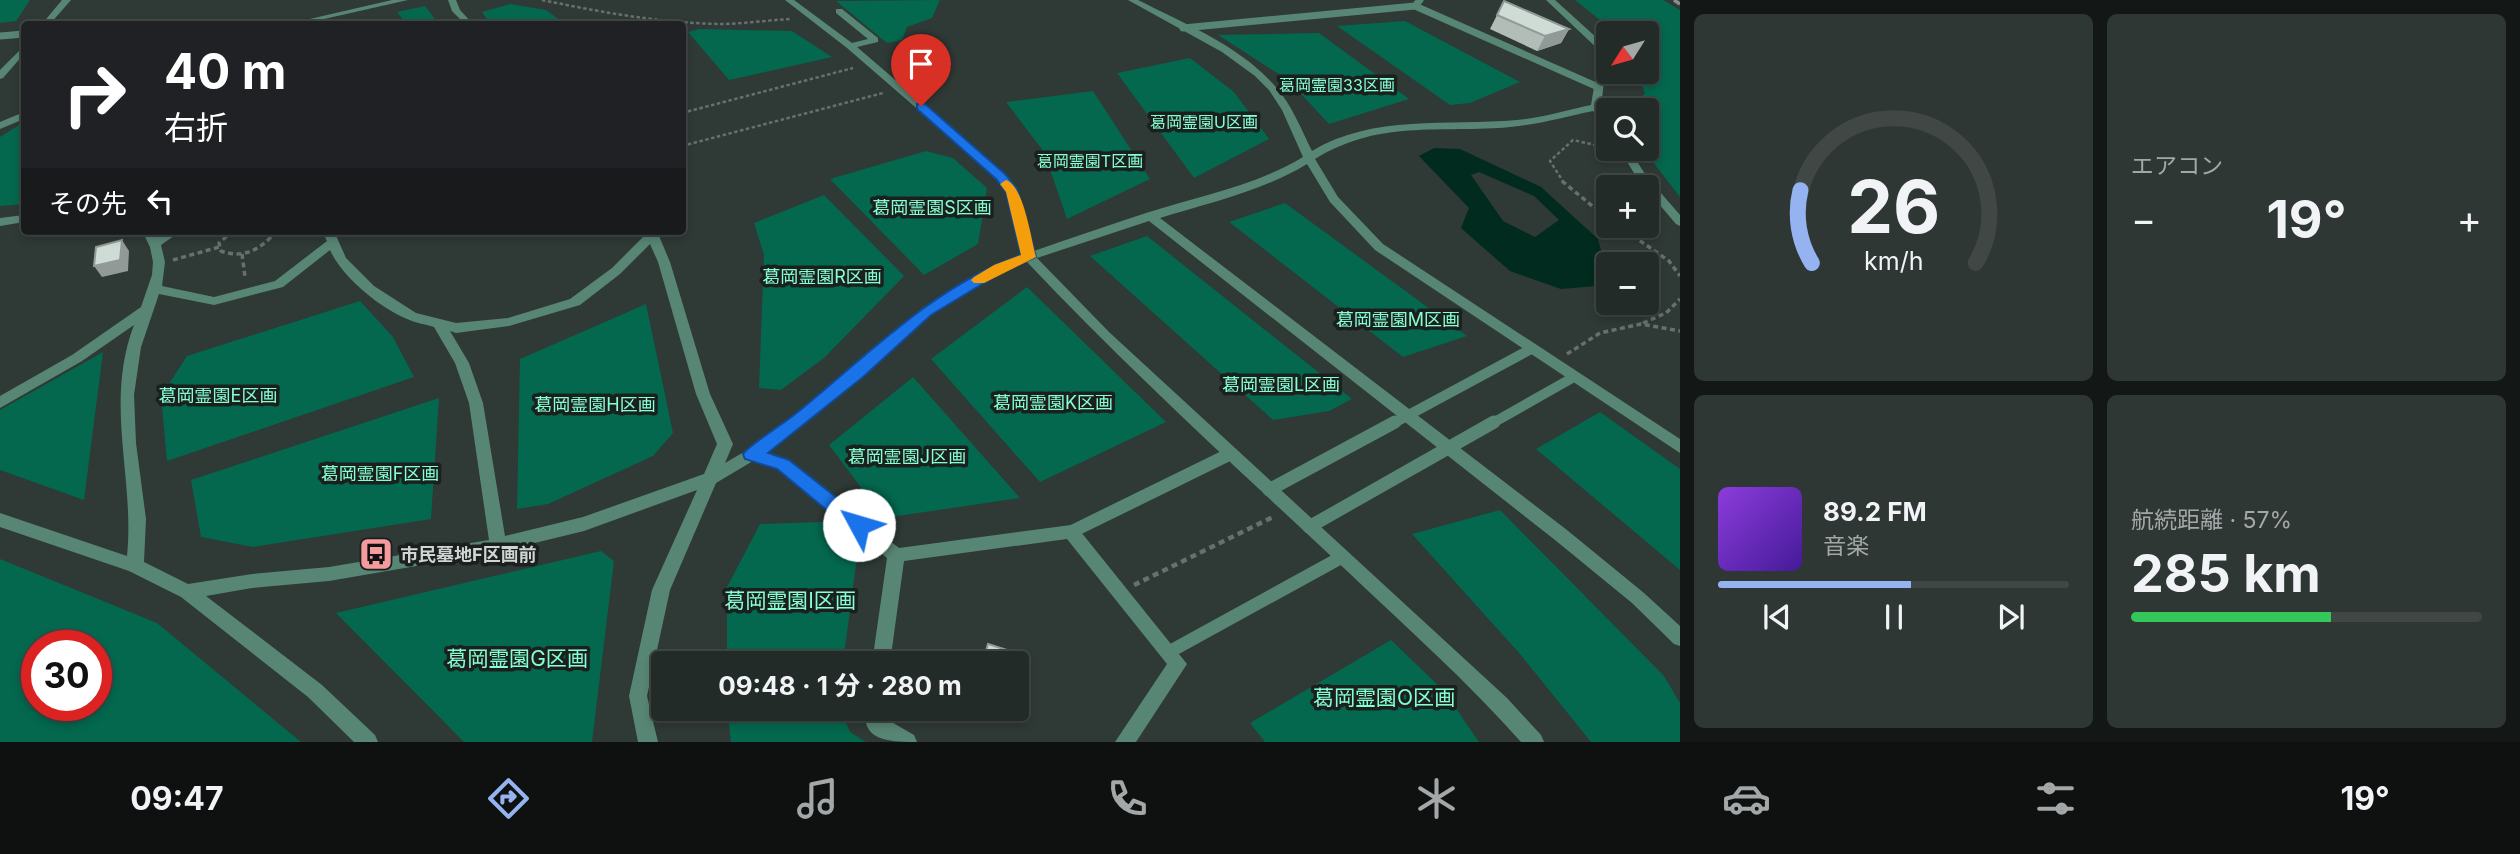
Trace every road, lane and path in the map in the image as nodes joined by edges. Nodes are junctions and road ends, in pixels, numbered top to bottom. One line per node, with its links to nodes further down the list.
1 (67, 0): 13 (street)
2 (404, 0): 11 (street)
3 (452, 0): 16 (street)
4 (541, 0): 17 (path)
5 (789, 0): 12 (street)
6 (1132, 0): 19 (street)
7 (1544, 0): 8 (lane)
8 (1553, 2): 26 (street)
9 (1418, 3): 19 (lane); 26 (lane)
10 (839, 11): 22 (street)
11 (341, 14): 14 (street); 15 (street)
12 (818, 20): 18 (path); 22 (street)
13 (50, 21)
14 (307, 21)
15 (345, 21)
16 (467, 21)
17 (678, 21)
18 (686, 22)
19 (1182, 28): 35 (street)
20 (21, 34): 21 (lane)
21 (0, 36)
22 (850, 46): 24 (street)
23 (21, 52): 25 (street)
24 (871, 64): 27 (street); 30 (path)
25 (0, 76)
26 (1598, 87): 28 (street)
27 (900, 89): 33 (path); 51 (street)
28 (1597, 98)
29 (1596, 107): 35 (street)
30 (686, 112)
31 (21, 116): 32 (street)
32 (0, 126)
33 (686, 145)
34 (1596, 145): 37 (path)
35 (1310, 157): 38 (street); 61 (street)
36 (1631, 161): 41 (street)
37 (1596, 209)
38 (1150, 216): 51 (street); 65 (street)
39 (21, 219): 40 (street)
40 (0, 222)
41 (1680, 222)
42 (227, 235): 49 (path)
43 (270, 235): 50 (path)
44 (649, 235): 58 (street)
45 (653, 235): 70 (street)
46 (330, 236): 55 (street); 58 (street)
47 (152, 237): 55 (street)
48 (1636, 238): 53 (path)
49 (219, 247): 50 (path); 52 (path)
50 (243, 254): 54 (path)
51 (1029, 257): 68 (street); 69 (street)
52 (180, 258)
53 (1680, 276)
54 (246, 281)
55 (155, 289): 57 (street)
56 (1680, 299): 59 (path)
57 (146, 310): 64 (street); 79 (street)
58 (439, 324): 76 (street)
59 (1641, 324): 60 (path); 62 (path)
60 (1680, 331)
61 (1531, 349): 62 (street); 65 (lane)
62 (1553, 363): 63 (street)
63 (1574, 377): 66 (lane); 67 (street)
64 (0, 402)
65 (1407, 416): 66 (street); 71 (lane)
66 (1448, 447): 74 (lane); 82 (street)
67 (1680, 447)
68 (752, 454): 70 (street); 77 (street)
69 (1230, 454): 71 (street); 75 (lane)
70 (709, 479): 76 (street); 87 (street)
71 (1269, 489): 72 (street)
72 (1289, 509): 74 (street); 81 (path)
73 (0, 520): 79 (street)
74 (1309, 527): 78 (street)
75 (1071, 532): 77 (street); 81 (street)
76 (498, 545): 80 (street)
77 (897, 555): 83 (street)
78 (1342, 557): 84 (lane); 90 (street)
79 (135, 566): 80 (street)
80 (187, 592): 86 (street)
81 (1120, 592): 84 (street)
82 (1680, 638)
83 (883, 651)
84 (1169, 652): 89 (street)
85 (873, 721): 88 (street)
86 (368, 742)
87 (648, 742)
88 (907, 742)
89 (1125, 742)
90 (1534, 742)

